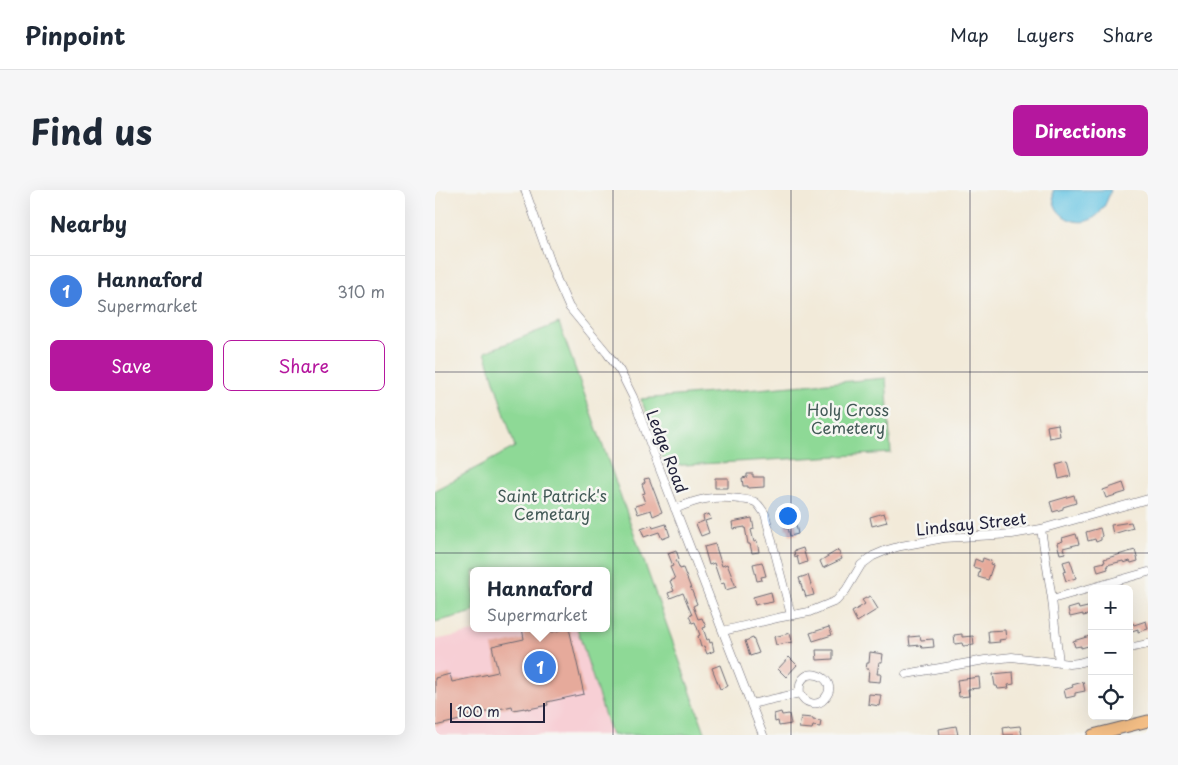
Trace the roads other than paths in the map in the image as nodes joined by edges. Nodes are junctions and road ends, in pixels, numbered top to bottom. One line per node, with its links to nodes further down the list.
1 (525, 190): 3 (street, Ledge Road)
2 (1148, 499): 4 (street, Lindsay Street)
3 (675, 509): 7 (street); 8 (street, Ledge Road)
4 (1041, 529): 6 (street); 7 (street, Lindsay Street)
5 (1148, 572): 6 (street)
6 (1052, 599): 12 (street)
7 (791, 615): 8 (street, Lindsay Street)
8 (723, 631): 15 (street, Ledge Road)
9 (1148, 644): 10 (street)
10 (1133, 647)
11 (1088, 660): 12 (street)
12 (1059, 663): 13 (street)
13 (906, 674)
14 (800, 693): 15 (street)
15 (751, 704): 18 (street, Ledge Road)
16 (1148, 721): 17 (main road)
17 (1118, 732): 19 (main road)
18 (763, 735)
19 (1093, 735)

